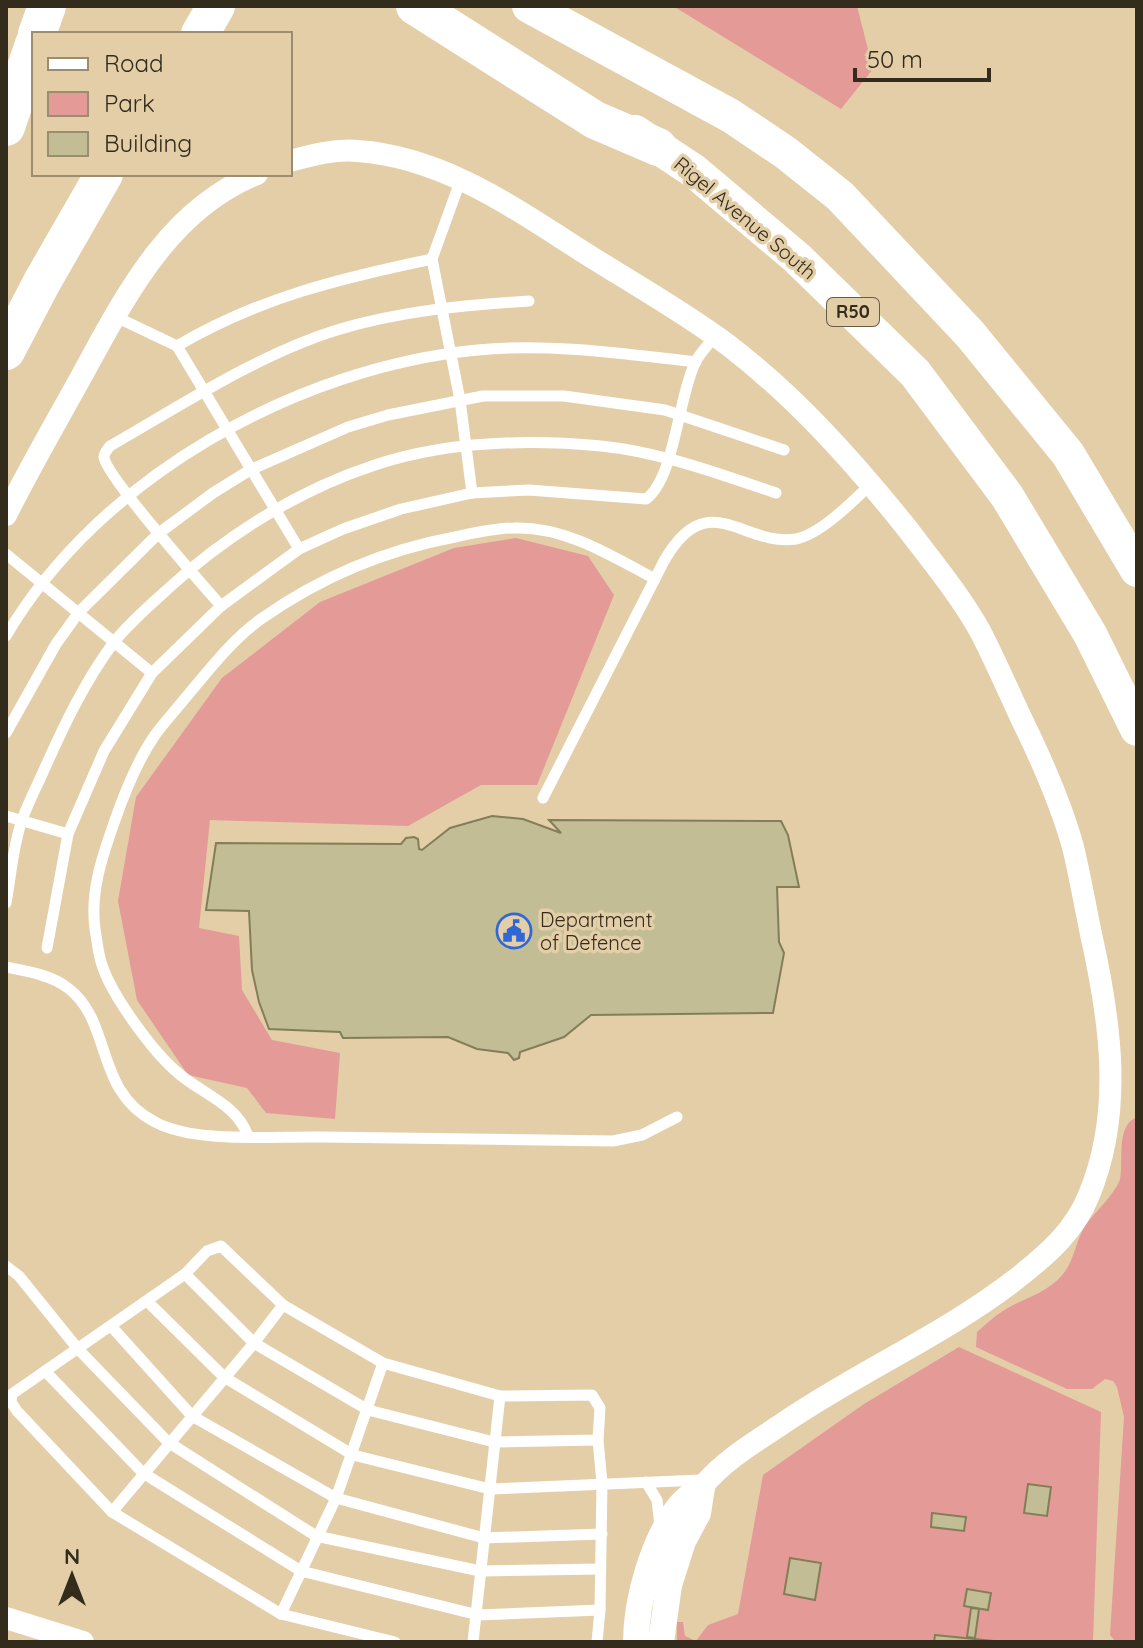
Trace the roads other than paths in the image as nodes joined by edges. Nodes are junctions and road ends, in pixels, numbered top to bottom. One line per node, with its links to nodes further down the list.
1 (47, 6): 7 (highway)
2 (197, 6): 8 (highway)
3 (216, 6): 9 (highway)
4 (415, 6): 12 (highway)
5 (449, 6): 12 (main road, Rigel Avenue South / R50)
6 (529, 6): 44 (main road)
7 (38, 32)
8 (188, 32)
9 (201, 32)
10 (32, 50): 11 (highway)
11 (6, 127)
12 (658, 147): 52 (main road, Rigel Avenue South / R50)
13 (292, 160): 16 (street)
14 (253, 176): 20 (street)
15 (103, 177): 23 (highway)
16 (461, 179): 17 (lane); 21 (street)
17 (432, 259): 19 (lane); 22 (lane)
18 (529, 301): 19 (lane)
19 (443, 308): 24 (lane); 26 (lane)
20 (114, 316): 22 (lane); 39 (street)
21 (715, 336): 25 (lane); 34 (street)
22 (177, 346): 26 (lane)
23 (6, 351)
24 (451, 353): 25 (lane); 27 (lane); 29 (lane)
25 (696, 362): 28 (lane)
26 (204, 392): 29 (lane); 37 (lane)
27 (460, 400): 28 (lane); 30 (lane); 33 (lane)
28 (679, 414): 31 (lane); 32 (lane)
29 (228, 428): 33 (lane); 37 (lane)
30 (465, 447): 32 (lane); 35 (lane); 38 (lane)
31 (784, 450)
32 (669, 458): 35 (lane); 36 (lane)
33 (250, 470): 38 (lane); 40 (lane)
34 (871, 484): 45 (lane); 83 (street)
35 (472, 493): 41 (lane)
36 (776, 493)
37 (129, 497): 40 (lane); 46 (lane)
38 (275, 512): 41 (lane); 43 (lane)
39 (6, 515)
40 (159, 533): 43 (lane); 48 (lane)
41 (299, 549): 47 (lane)
42 (6, 554): 46 (lane)
43 (190, 569): 47 (lane); 50 (lane)
44 (1137, 570)
45 (655, 579): 54 (lane); 62 (lane)
46 (42, 584): 48 (lane); 49 (lane)
47 (221, 606): 51 (lane)
48 (79, 612): 50 (lane); 53 (lane)
49 (6, 636)
50 (115, 642): 51 (lane); 56 (lane)
51 (152, 673): 57 (lane)
52 (1137, 729)
53 (6, 733)
54 (543, 798)
55 (6, 816): 56 (lane)
56 (21, 821): 57 (lane); 58 (lane)
57 (68, 834): 59 (lane)
58 (6, 903)
59 (47, 948)
60 (6, 967): 62 (lane)
61 (677, 1117): 62 (lane)
62 (248, 1136)
63 (6, 1266): 69 (lane)
64 (185, 1274): 65 (lane); 66 (lane); 68 (lane)
65 (147, 1301): 67 (lane); 72 (lane)
66 (283, 1305): 68 (lane); 70 (lane)
67 (111, 1326): 69 (lane); 75 (lane)
68 (254, 1343): 72 (lane); 74 (lane)
69 (78, 1349): 71 (lane); 77 (lane)
70 (383, 1363): 73 (lane); 74 (lane)
71 (45, 1371): 80 (lane); 86 (lane)
72 (224, 1377): 75 (lane); 79 (lane)
73 (500, 1396): 76 (lane); 78 (lane)
74 (368, 1410): 78 (lane); 79 (lane)
75 (192, 1416): 77 (lane); 85 (lane)
76 (598, 1440): 78 (lane); 82 (lane)
77 (168, 1442): 80 (lane); 88 (lane)
78 (494, 1442): 84 (lane)
79 (353, 1455): 84 (lane); 85 (lane)
80 (143, 1473): 86 (lane); 92 (lane)
81 (646, 1482): 82 (lane); 83 (lane); 90 (lane)
82 (602, 1483): 84 (lane); 87 (lane)
83 (705, 1483): 90 (street); 103 (street)
84 (490, 1489): 89 (lane)
85 (336, 1498): 88 (lane); 89 (lane)
86 (112, 1512): 95 (lane)
87 (602, 1534): 89 (lane); 91 (lane)
88 (316, 1536): 92 (lane); 93 (lane)
89 (484, 1538): 93 (lane)
90 (656, 1548): 102 (street)
91 (600, 1569): 93 (lane); 94 (lane)
92 (301, 1571): 95 (lane); 96 (lane)
93 (480, 1571): 96 (lane)
94 (600, 1610): 96 (lane); 101 (lane)
95 (281, 1614): 99 (lane)
96 (478, 1615): 100 (lane)
97 (6, 1618): 98 (street)
98 (83, 1642)
99 (395, 1642)
100 (473, 1642)
101 (597, 1642)
102 (636, 1642)
103 (661, 1642)

